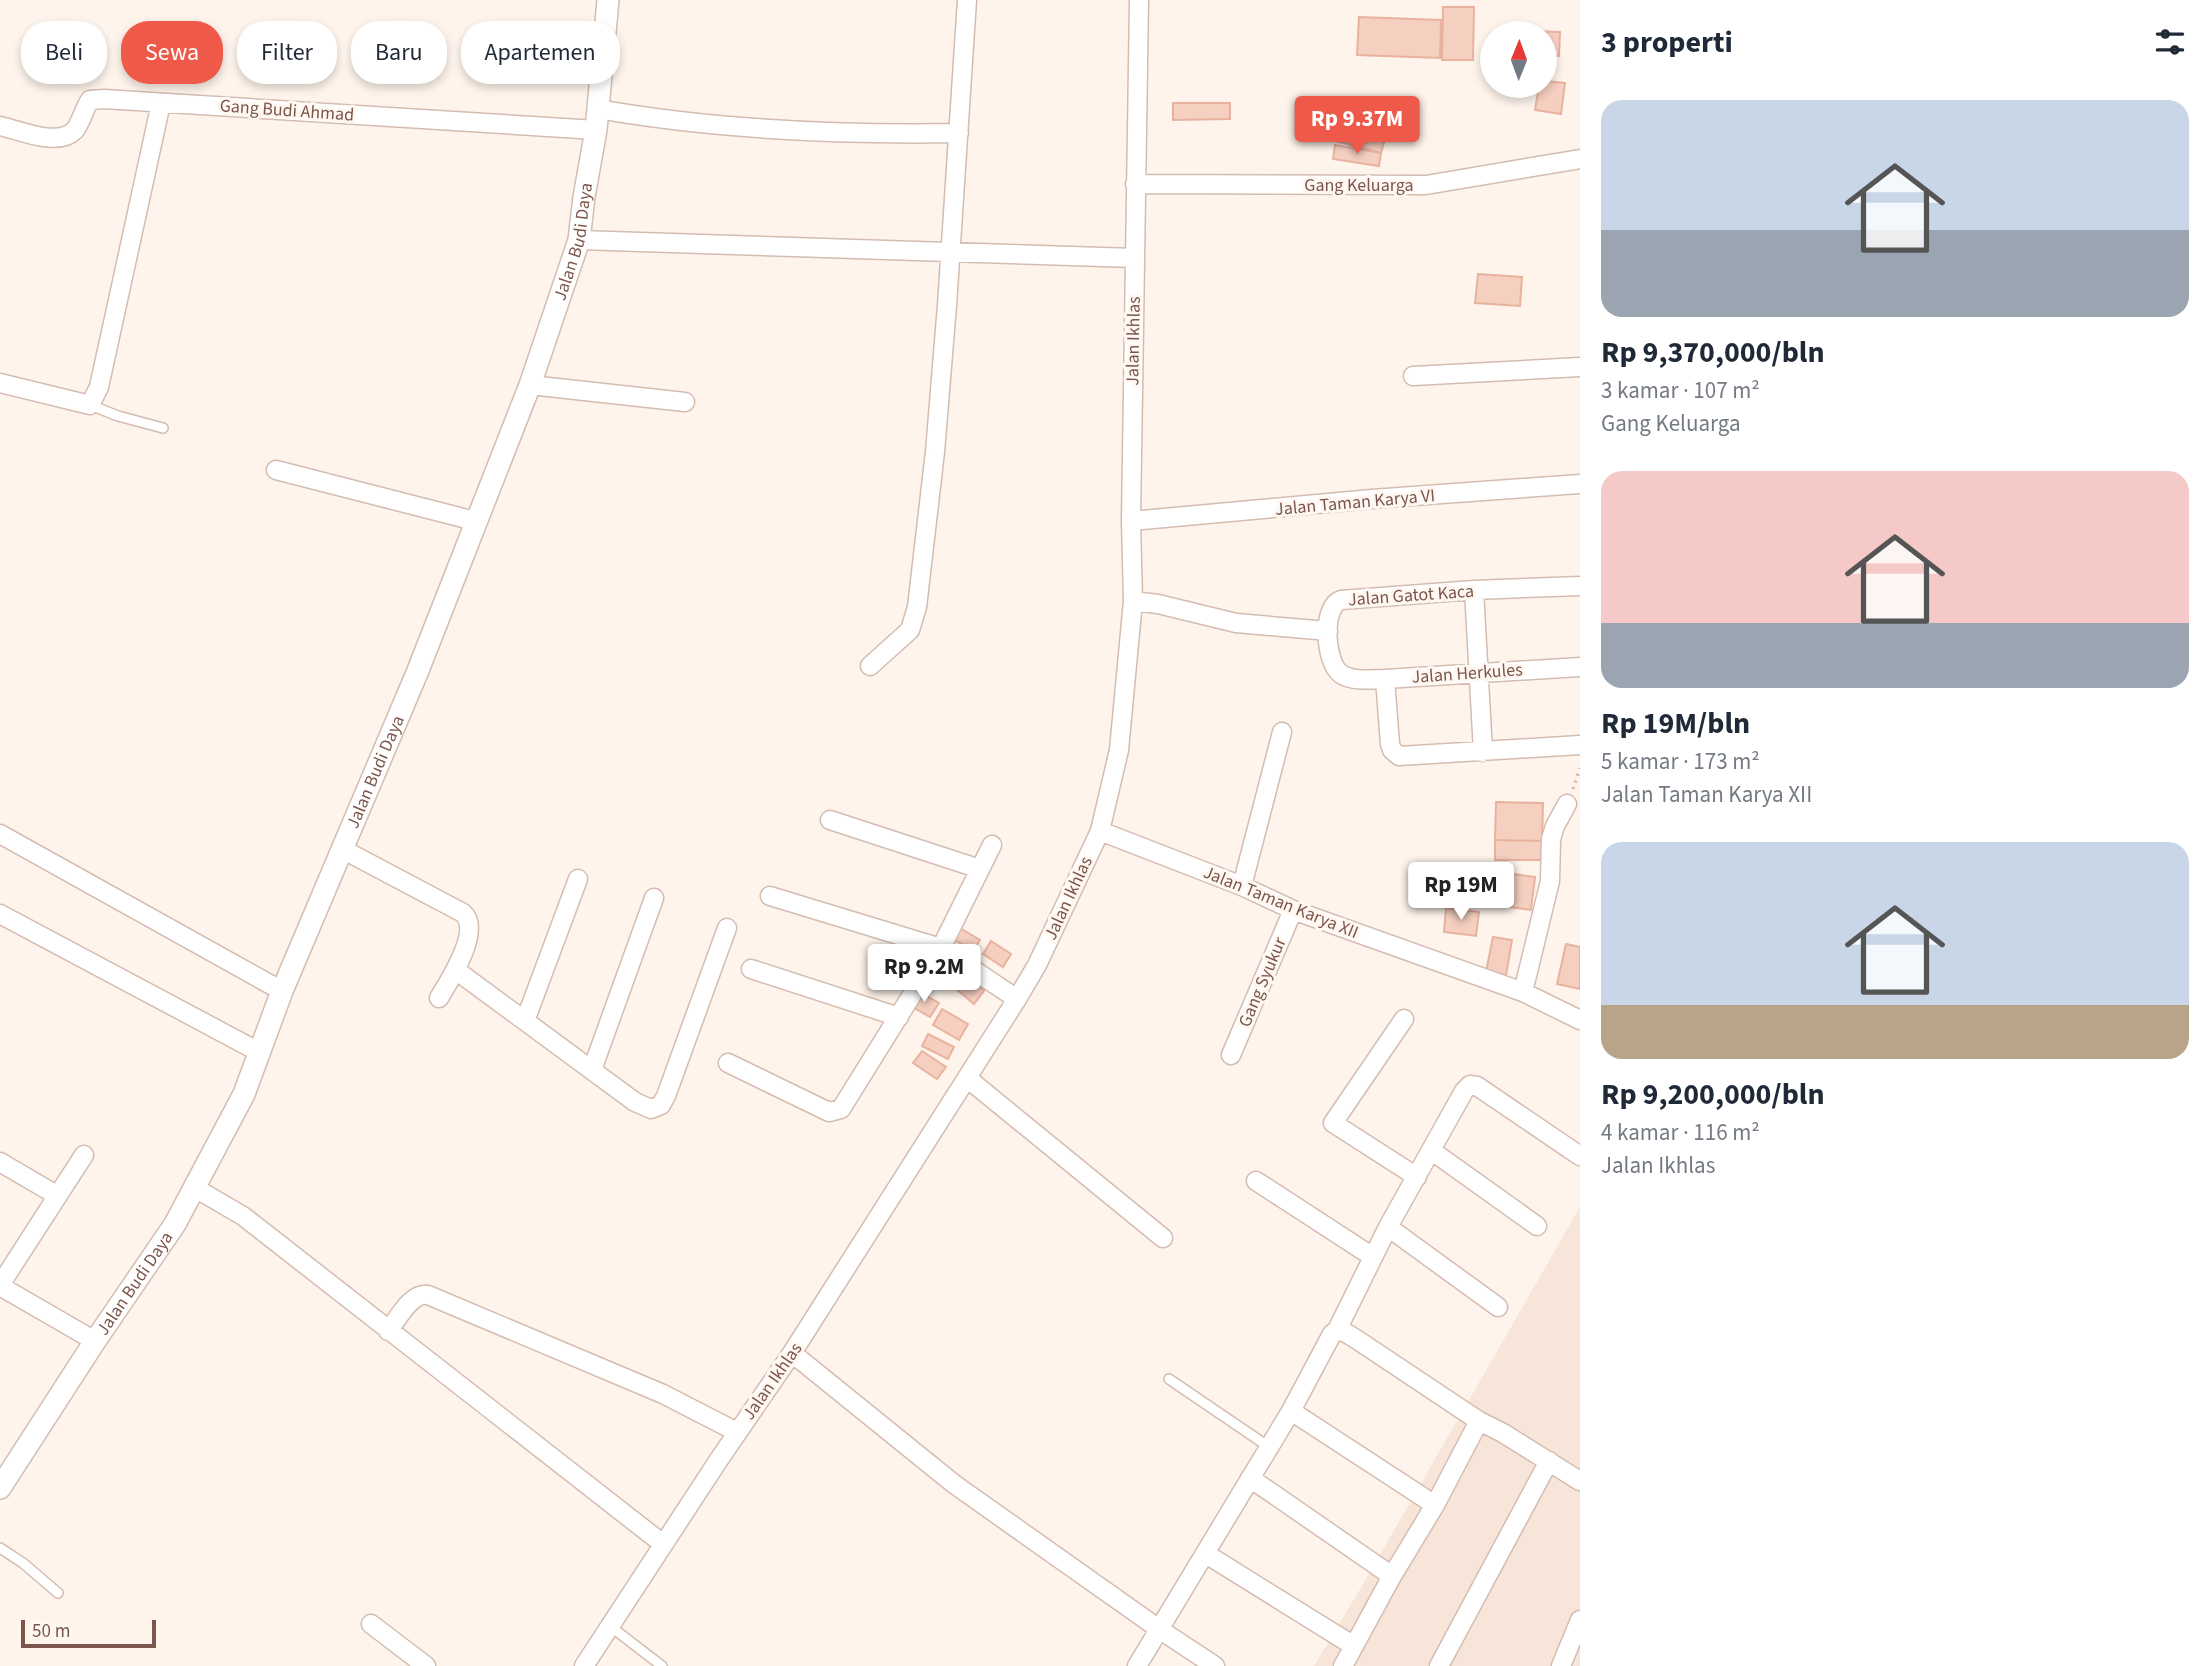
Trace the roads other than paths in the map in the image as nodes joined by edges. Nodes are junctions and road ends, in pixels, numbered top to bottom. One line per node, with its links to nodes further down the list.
1 (608, 0): 5 (street, Jalan Budi Daya)
2 (967, 0): 7 (street)
3 (1139, 0): 9 (street, Jalan Ikhlas)
4 (161, 103): 5 (street, Gang Budi Ahmad); 6 (street, Gang Budi Ahmad); 18 (street)
5 (597, 119): 7 (street, Gang Budi Ahmad); 10 (street, Jalan Budi Daya)
6 (0, 126)
7 (959, 133): 11 (street)
8 (1580, 159): 9 (street, Gang Keluarga)
9 (1135, 184): 12 (street, Jalan Ikhlas)
10 (579, 240): 11 (street); 16 (street, Jalan Budi Daya)
11 (951, 253): 12 (street); 28 (street)
12 (1134, 258): 23 (street, Jalan Ikhlas)
13 (1580, 367): 14 (street)
14 (1413, 376)
15 (0, 383): 18 (street)
16 (530, 385): 17 (street); 22 (street, Jalan Budi Daya)
17 (685, 402)
18 (90, 405): 19 (lane)
19 (163, 428)
20 (275, 470): 22 (street)
21 (1580, 484): 23 (street, Jalan Taman Karya VI)
22 (475, 521): 40 (street, Jalan Budi Daya)
23 (1131, 521): 26 (street, Jalan Ikhlas)
24 (1580, 586): 25 (street, Jalan Gatot Kaca)
25 (1474, 590): 27 (street, Jalan Gatot Kaca); 30 (street)
26 (1133, 601): 27 (street); 37 (street, Jalan Ikhlas)
27 (1328, 631): 31 (street, Jalan Herkules)
28 (870, 666)
29 (1580, 667): 30 (street, Jalan Herkules)
30 (1478, 672): 31 (street, Jalan Herkules); 34 (street)
31 (1385, 679): 34 (street)
32 (1282, 732): 43 (street)
33 (1580, 745): 34 (street)
34 (1483, 752)
35 (1567, 804): 53 (street)
36 (830, 820): 41 (street)
37 (1100, 831): 43 (street, Jalan Taman Karya XII); 55 (street, Jalan Ikhlas)
38 (0, 834): 52 (street)
39 (992, 845): 41 (street)
40 (342, 849): 51 (street); 52 (street, Jalan Budi Daya)
41 (980, 869): 49 (street)
42 (578, 879): 59 (street)
43 (1242, 886): 46 (street, Jalan Taman Karya XII)
44 (770, 896): 49 (street)
45 (654, 898): 63 (street)
46 (1293, 910): 53 (street, Jalan Taman Karya XII); 61 (street, Gang Syukur)
47 (0, 914): 60 (street)
48 (727, 928): 63 (street)
49 (941, 948): 55 (street); 56 (street)
50 (751, 969): 56 (street)
51 (457, 971): 54 (street); 59 (street)
52 (282, 991): 60 (street, Jalan Budi Daya)
53 (1523, 992): 58 (street, Jalan Taman Karya XII)
54 (439, 998)
55 (1017, 999): 64 (street, Jalan Ikhlas)
56 (899, 1017): 62 (street)
57 (1404, 1019): 69 (street)
58 (1580, 1020)
59 (525, 1021): 63 (street)
60 (259, 1052): 71 (street, Jalan Budi Daya)
61 (1231, 1055)
62 (728, 1063)
63 (592, 1070)
64 (967, 1078): 75 (street); 82 (street, Jalan Ikhlas)
65 (1432, 1150): 67 (street); 69 (street); 73 (street)
66 (84, 1155): 72 (street)
67 (1580, 1156)
68 (0, 1162): 72 (street)
69 (1417, 1177): 74 (street)
70 (1256, 1181): 76 (street)
71 (195, 1188): 80 (street); 81 (street, Jalan Budi Daya)
72 (58, 1196): 77 (street)
73 (1537, 1226)
74 (1388, 1227): 76 (street); 78 (street)
75 (1163, 1238)
76 (1373, 1257): 79 (street)
77 (0, 1285): 81 (street)
78 (1498, 1307)
79 (1337, 1330): 84 (street); 85 (street)
80 (388, 1331): 86 (street); 93 (street)
81 (95, 1341): 91 (street, Jalan Budi Daya)
82 (792, 1353): 86 (street, Jalan Ikhlas); 101 (street)
83 (1169, 1378): 87 (lane)
84 (1290, 1411): 87 (street); 92 (street)
85 (1479, 1421): 88 (street); 92 (street)
86 (737, 1432): 93 (street, Jalan Ikhlas)
87 (1269, 1447): 89 (street)
88 (1549, 1461): 90 (street); 108 (street)
89 (1250, 1478): 95 (street); 96 (street)
90 (1580, 1481)
91 (0, 1488)
92 (1435, 1504): 96 (street)
93 (663, 1544): 100 (street, Jalan Ikhlas)
94 (0, 1548): 97 (lane)
95 (1206, 1554): 101 (street); 102 (street)
96 (1392, 1576): 102 (street)
97 (58, 1593)
98 (1580, 1620): 109 (street)
99 (371, 1624): 103 (street)
100 (610, 1626): 104 (street, Jalan Ikhlas); 105 (lane)
101 (1159, 1629): 106 (street); 107 (street)
102 (1351, 1659)
103 (426, 1666)
104 (584, 1666)
105 (662, 1666)
106 (1138, 1666)
107 (1215, 1666)
108 (1439, 1666)
109 (1561, 1666)

